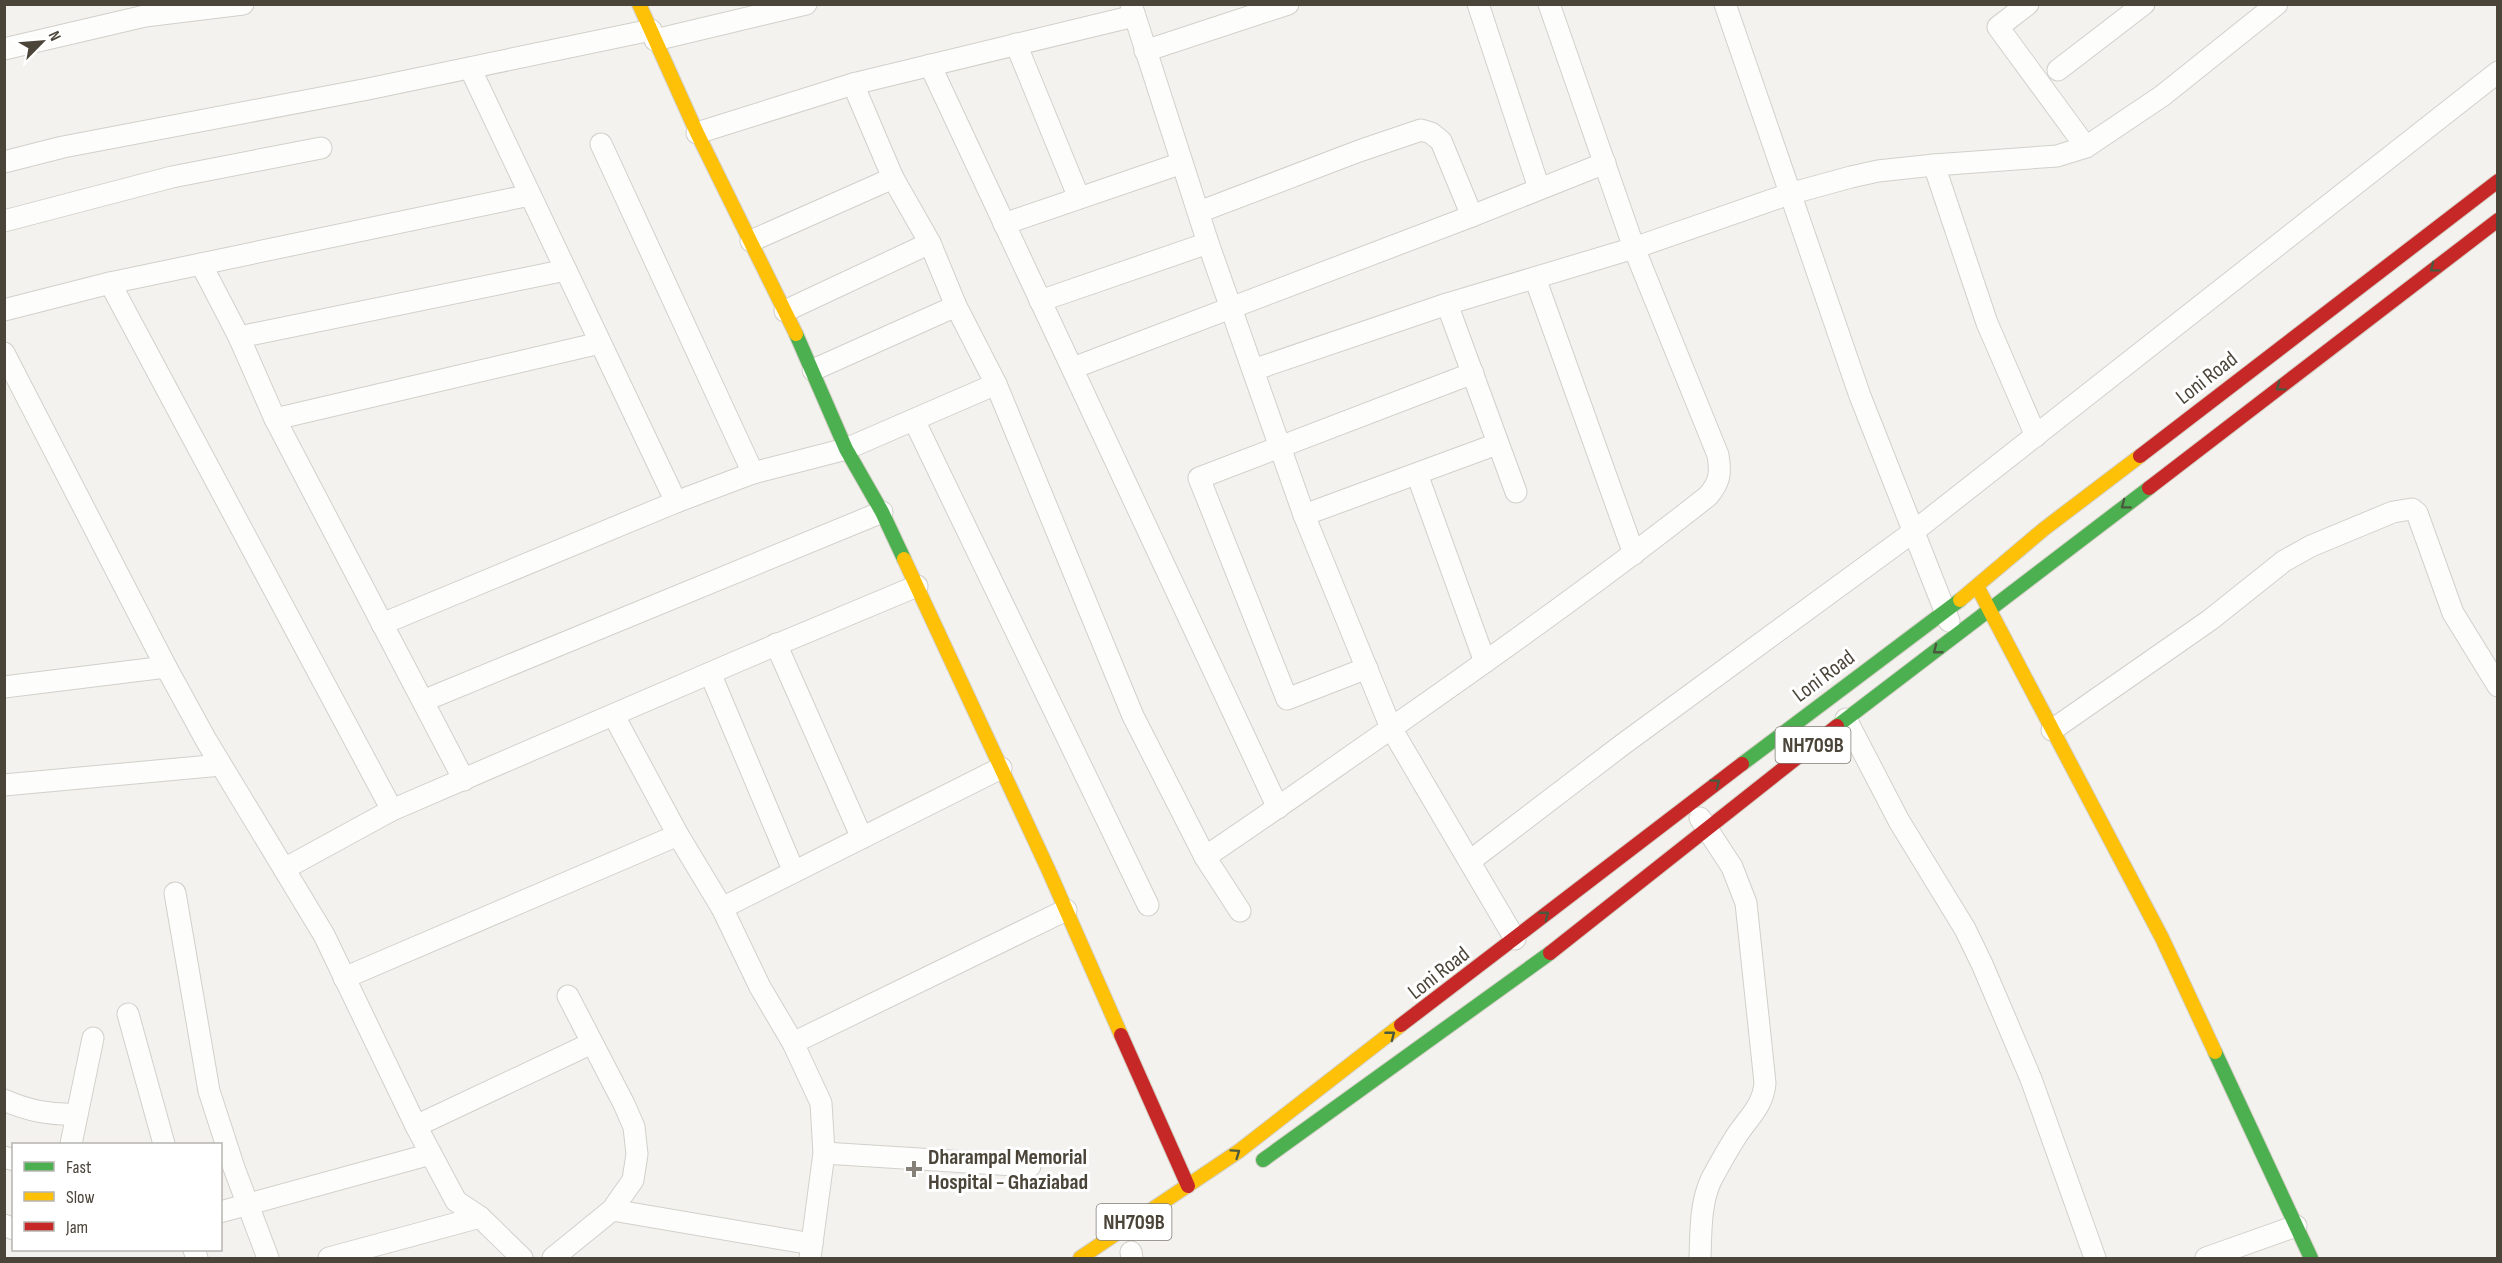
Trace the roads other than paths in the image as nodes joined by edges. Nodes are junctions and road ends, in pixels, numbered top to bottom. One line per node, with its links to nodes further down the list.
1 (243, 4): 12 (street)
2 (639, 4): 13 (main road)
3 (806, 4): 13 (street)
4 (1288, 4): 16 (street)
5 (1478, 4): 32 (street)
6 (1549, 4): 28 (street)
7 (1725, 4): 33 (street)
8 (2028, 4): 24 (street)
9 (2144, 4): 19 (street)
10 (2277, 4): 24 (street)
11 (1132, 10): 14 (street); 16 (street)
12 (122, 13): 15 (street)
13 (653, 35): 18 (street); 22 (main road)
14 (1016, 44): 17 (street); 35 (street)
15 (4, 49)
16 (1145, 51): 27 (street)
17 (930, 65): 21 (street); 40 (street)
18 (470, 68): 26 (street); 34 (street)
19 (2058, 70)
20 (2498, 72): 66 (street)
21 (853, 84): 22 (street); 30 (street)
22 (697, 134): 42 (main road)
23 (601, 144): 70 (street)
24 (2086, 147): 29 (street)
25 (321, 148): 39 (street)
26 (4, 162)
27 (1182, 163): 35 (street); 36 (street)
28 (1605, 163): 32 (street); 45 (street)
29 (1934, 165): 33 (street); 66 (street)
30 (893, 178): 42 (street); 43 (street)
31 (2498, 181): 41 (main road, Loni Road / NH709B)
32 (1539, 188): 37 (street)
33 (1789, 194): 45 (street); 76 (street)
34 (530, 195): 46 (street); 47 (street)
35 (1079, 198): 40 (street)
36 (1199, 212): 37 (street); 44 (street)
37 (1472, 216): 53 (street)
38 (2498, 220): 41 (main road, Loni Road / NH709B)
39 (4, 221)
40 (1004, 224): 50 (street)
41 (2455, 233): 79 (main road, Loni Road / NH709B); 80 (main road, Loni Road / NH709B, one-way to 80)
42 (751, 241): 55 (main road)
43 (930, 243): 52 (street); 55 (street)
44 (1208, 243): 50 (street); 53 (street)
45 (1634, 248): 48 (street); 77 (street)
46 (201, 264): 49 (street); 56 (street)
47 (566, 270): 56 (street); 57 (street)
48 (1535, 278): 51 (street); 77 (street)
49 (110, 283): 54 (street); 102 (street)
50 (1040, 301): 59 (street)
51 (1447, 304): 61 (street); 62 (street)
52 (956, 306): 60 (street); 63 (street)
53 (1232, 309): 59 (street); 61 (street)
54 (4, 310)
55 (785, 312): 60 (main road)
56 (239, 337): 64 (street)
57 (600, 343): 64 (street); 73 (street)
58 (5, 356): 86 (street)
59 (1073, 368): 101 (street)
60 (813, 370): 69 (main road)
61 (1253, 370): 68 (street)
62 (1473, 373): 67 (street); 68 (street)
63 (996, 384): 65 (street); 106 (street)
64 (275, 419): 82 (street)
65 (914, 420): 69 (street); 111 (street)
66 (2036, 436): 76 (street)
67 (1497, 444): 71 (street); 72 (street)
68 (1280, 446): 75 (street); 87 (street)
69 (846, 448): 70 (street); 74 (main road)
70 (753, 472): 73 (street)
71 (1417, 474): 75 (street); 85 (street)
72 (1516, 492)
73 (676, 502): 82 (street)
74 (882, 512): 78 (main road); 91 (street)
75 (1304, 515): 87 (street)
76 (1913, 532): 81 (street); 107 (street)
77 (1634, 554): 85 (street)
78 (917, 586): 84 (street); 97 (main road)
79 (1977, 586): 80 (main road); 81 (main road, Loni Road / NH709B)
80 (1989, 610): 83 (main road, Loni Road / NH709B); 95 (main road)
81 (1944, 611): 83 (street); 100 (main road, Loni Road / NH709B, one-way to 81)
82 (382, 624): 91 (street)
83 (1955, 636): 93 (main road, Loni Road / NH709B, one-way to 93)
84 (776, 645): 88 (street); 105 (street)
85 (1485, 662): 94 (street)
86 (166, 667): 90 (street); 96 (street)
87 (1367, 668): 94 (street)
88 (710, 673): 92 (street); 109 (street)
89 (2498, 686): 95 (street)
90 (4, 687)
91 (423, 701): 98 (street)
92 (614, 716): 98 (street); 104 (street)
93 (1846, 719): 103 (main road, Loni Road / NH709B); 144 (street)
94 (1391, 728): 101 (street); 107 (street)
95 (2052, 730): 136 (main road)
96 (221, 765): 99 (street); 108 (street)
97 (1001, 768): 105 (street); 113 (main road)
98 (464, 780): 102 (street)
99 (4, 786)
100 (1688, 804): 103 (street); 115 (main road, Loni Road / NH709B, one-way to 100)
101 (1278, 808): 106 (street)
102 (392, 810): 108 (street)
103 (1708, 828): 130 (main road, Loni Road / NH709B); 143 (street)
104 (678, 835): 112 (street); 116 (street)
105 (862, 838): 109 (street)
106 (1205, 856): 114 (street)
107 (1470, 861): 115 (street)
108 (284, 869): 116 (street)
109 (794, 872): 112 (street)
110 (175, 893): 132 (street)
111 (1148, 905)
112 (722, 908): 121 (street)
113 (1066, 910): 121 (street); 131 (main road)
114 (1240, 911)
115 (1515, 939): 131 (main road, Loni Road / NH709B, one-way to 115)
116 (344, 978): 124 (street)
117 (568, 996): 120 (street)
118 (128, 1014): 126 (street)
119 (93, 1038): 123 (street)
120 (592, 1043): 124 (street); 133 (street)
121 (793, 1043): 127 (street)
122 (4, 1100): 123 (street)
123 (77, 1113): 125 (street)
124 (416, 1126): 128 (street)
125 (71, 1143)
126 (164, 1143)
127 (824, 1153): 129 (street); 137 (street)
128 (431, 1154): 132 (street); 135 (street)
129 (1030, 1166)
130 (1248, 1171)
131 (1188, 1186): 142 (main road, Loni Road / NH709B)
132 (248, 1205): 134 (street); 138 (street)
133 (612, 1210): 137 (street); 141 (street)
134 (222, 1212)
135 (480, 1218): 139 (street); 140 (street)
136 (2296, 1226): 145 (street); 146 (main road)
137 (811, 1251)
138 (268, 1258)
139 (329, 1258)
140 (522, 1258)
141 (553, 1258)
142 (1080, 1258)
143 (1700, 1258)
144 (2095, 1258)
145 (2206, 1258)
146 (2312, 1258)

